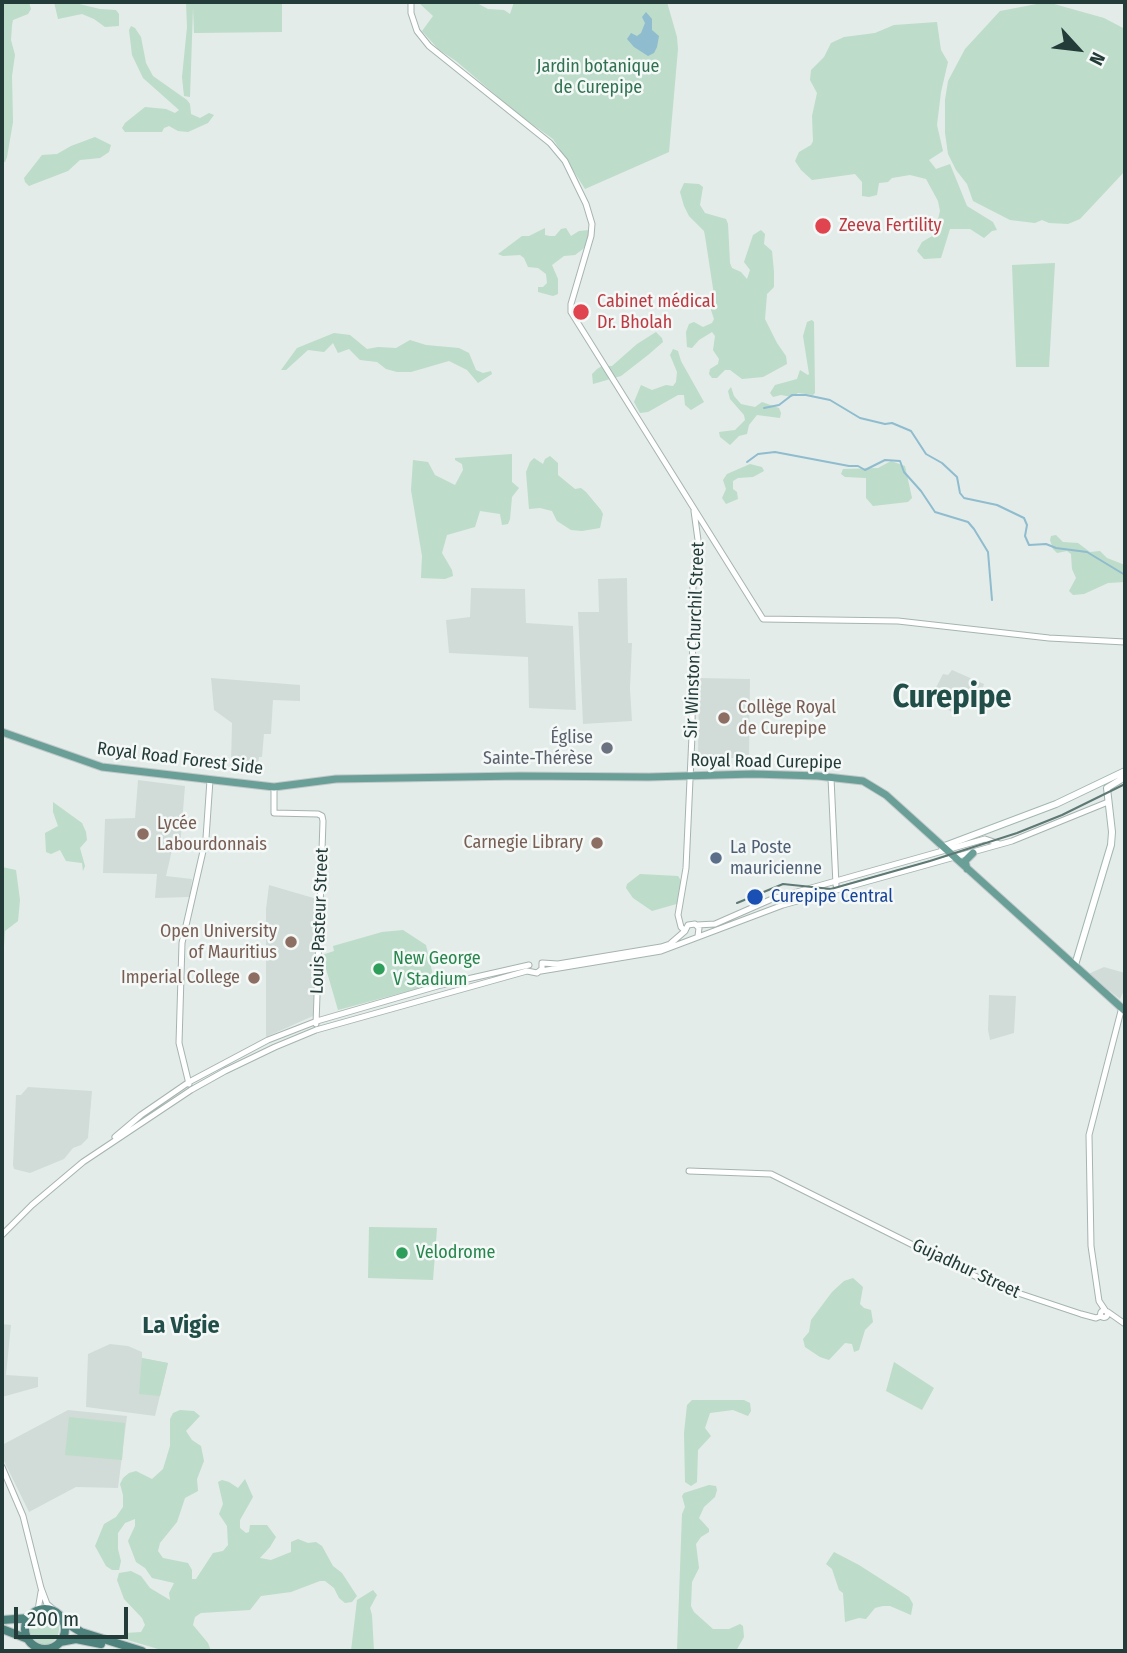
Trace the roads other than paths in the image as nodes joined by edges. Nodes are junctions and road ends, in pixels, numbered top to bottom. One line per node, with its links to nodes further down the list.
1 (411, 2): 2 (street)
2 (692, 505): 3 (street); 4 (street, Sir Winston Churchil Street)
3 (709, 530): 4 (street); 5 (street)
4 (698, 532): 8 (street, Sir Winston Churchil Street)
5 (1125, 642)
6 (2, 732): 10 (main road, Royal Road Forest Side)
7 (1125, 774): 11 (main road)
8 (691, 776): 9 (main road, Royal Road Curepipe); 12 (main road, Royal Road Curepipe); 23 (street, Sir Winston Churchil Street)
9 (831, 778): 16 (main road, Royal Road Curepipe); 20 (street)
10 (210, 780): 13 (main road, Royal Road Forest Side); 32 (street)
11 (1113, 780): 14 (main road); 16 (main road)
12 (318, 781): 13 (main road, Royal Road Forest Side)
13 (274, 786): 30 (street, Louis Pasteur Street)
14 (1108, 802): 15 (street); 27 (main road)
15 (1000, 844): 16 (street); 17 (street)
16 (944, 849): 18 (main road, Royal Road Curepipe); 20 (street)
17 (973, 853): 18 (street); 19 (main road)
18 (955, 858): 19 (main road, Royal Road Curepipe); 21 (street)
19 (967, 869): 27 (main road, Royal Road Curepipe)
20 (836, 883): 21 (street); 22 (street)
21 (836, 892): 24 (street)
22 (697, 925): 23 (street); 24 (street)
23 (687, 928): 24 (street); 25 (street)
24 (694, 938): 28 (street)
25 (542, 963): 26 (street); 28 (street)
26 (532, 964): 28 (street); 30 (street); 31 (street)
27 (1075, 965): 29 (main road, Royal Road Curepipe)
28 (541, 971)
29 (1123, 1009): 37 (street)
30 (317, 1021): 31 (street, Louis Pasteur Street); 32 (street)
31 (316, 1030): 33 (street)
32 (189, 1082): 33 (street); 34 (street)
33 (191, 1090): 34 (street)
34 (94, 1154): 36 (street)
35 (689, 1171): 37 (street, Gujadhur Street)
36 (2, 1235)
37 (1105, 1314): 38 (street, Gujadhur Street)
38 (1125, 1324)
39 (2, 1467): 40 (street)
40 (41, 1588): 41 (street); 42 (street)
41 (38, 1610): 42 (highway); 43 (highway)
42 (55, 1611): 45 (highway)
43 (29, 1618): 44 (highway); 47 (highway)
44 (2, 1620)
45 (65, 1622): 48 (highway); 50 (highway)
46 (2, 1629): 47 (highway)
47 (28, 1639): 48 (highway)
48 (60, 1642): 49 (highway)
49 (123, 1651)
50 (142, 1651)

